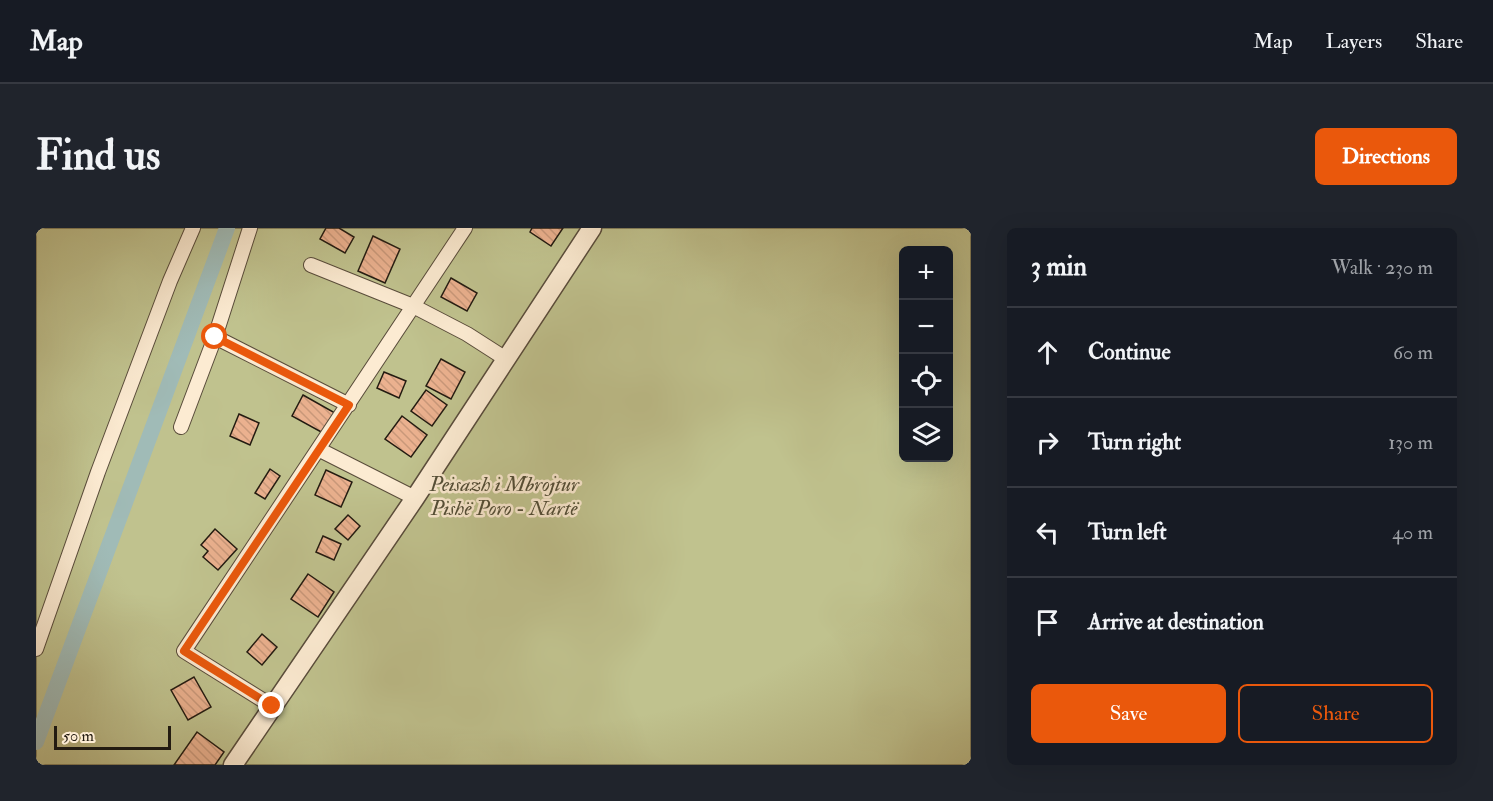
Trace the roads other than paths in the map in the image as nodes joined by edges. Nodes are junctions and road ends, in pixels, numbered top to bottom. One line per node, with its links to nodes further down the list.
1 (193, 228): 13 (street)
2 (250, 228): 7 (street)
3 (592, 228): 8 (street)
4 (460, 229): 6 (street)
5 (310, 264): 6 (street)
6 (414, 306): 8 (street); 9 (street)
7 (215, 337): 9 (street); 10 (street)
8 (506, 359): 12 (street)
9 (349, 405): 11 (street)
10 (181, 427)
11 (320, 450): 12 (street); 14 (street)
12 (415, 498): 14 (street)
13 (36, 649)
14 (272, 706): 15 (street)
15 (233, 765)

